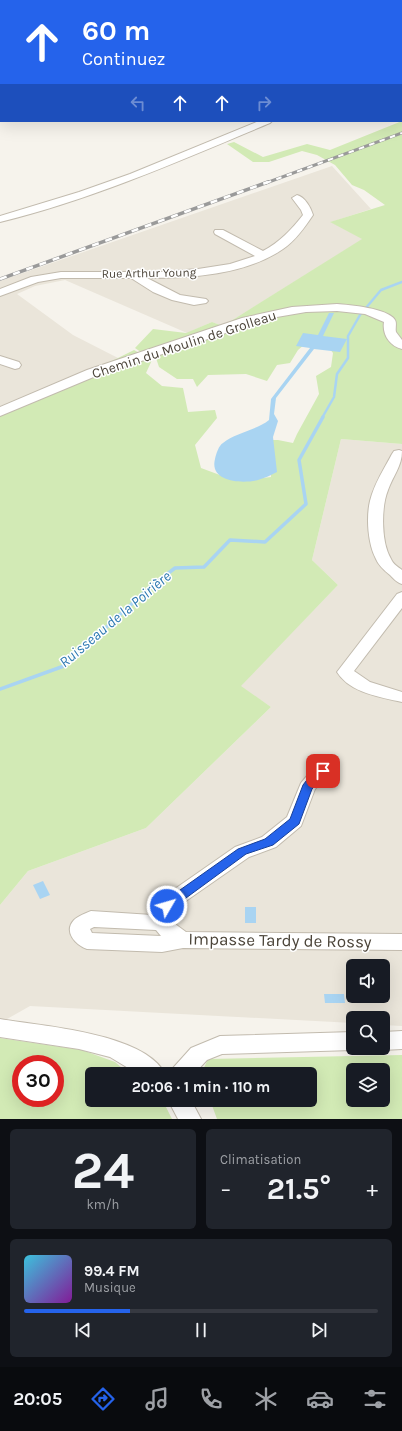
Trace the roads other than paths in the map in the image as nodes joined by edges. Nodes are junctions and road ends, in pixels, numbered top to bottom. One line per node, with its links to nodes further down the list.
1 (265, 122): 3 (street)
2 (297, 198): 5 (street, Rue Arthur Young)
3 (0, 219)
4 (219, 232): 5 (street)
5 (264, 256): 6 (street, Rue Arthur Young)
6 (133, 274): 7 (street, Rue Arthur Young); 8 (street)
7 (0, 292)
8 (202, 302)
9 (402, 345): 12 (street, Chemin du Moulin de Grolleau)
10 (0, 360): 11 (street)
11 (15, 365)
12 (0, 412)
13 (399, 454): 14 (street)
14 (402, 579)
15 (402, 597): 16 (street)
16 (402, 697)
17 (323, 771): 18 (street)
18 (161, 923): 19 (street, Impasse Tardy de Rossy); 19 (street)
19 (184, 940): 20 (street, Impasse Tardy de Rossy)
20 (402, 942)
21 (0, 1028): 25 (street)
22 (402, 1040): 23 (street)
23 (390, 1041)
24 (346, 1042): 26 (street)
25 (145, 1067)
26 (187, 1067)
27 (183, 1107): 28 (street)
28 (190, 1119)

